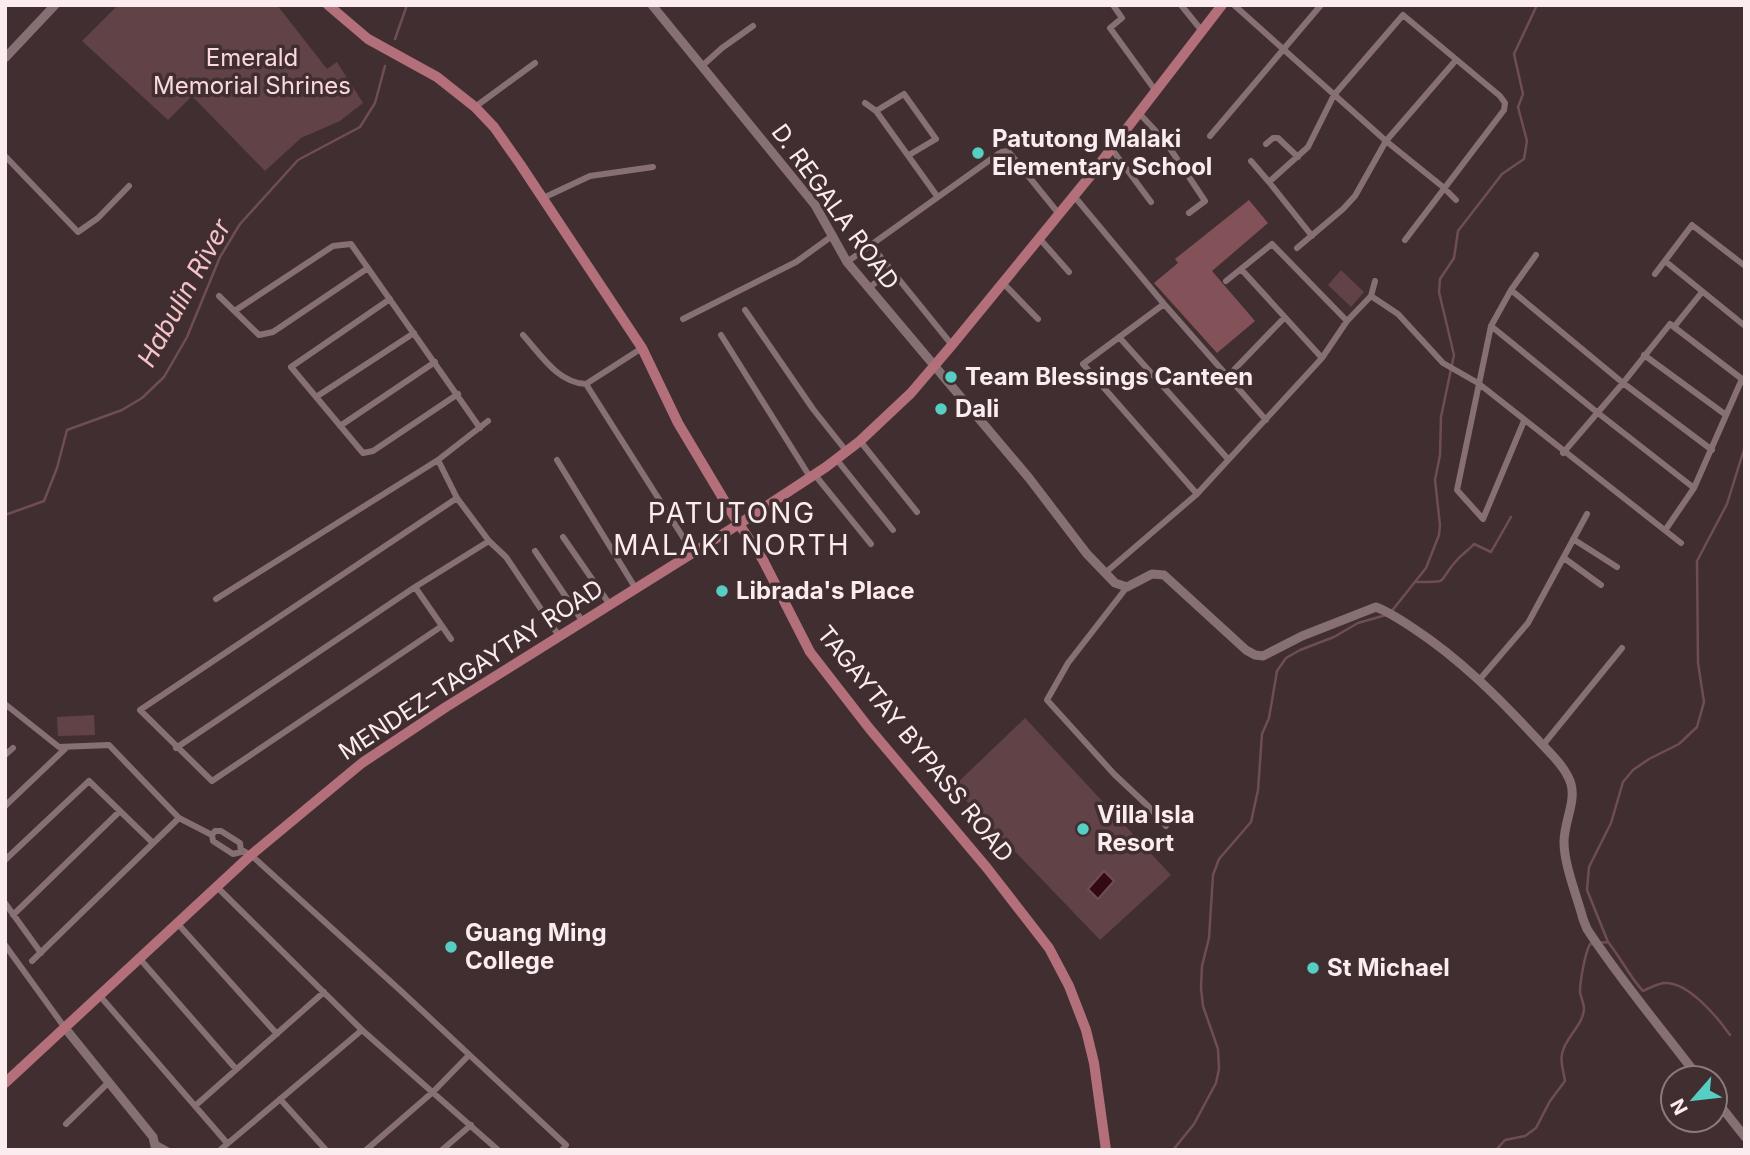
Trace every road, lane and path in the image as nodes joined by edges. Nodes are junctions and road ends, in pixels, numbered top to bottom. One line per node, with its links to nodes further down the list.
1 (55, 5): 12 (street)
2 (328, 5): 19 (main road, TAGAYTAY BYPASS ROAD)
3 (652, 5): 15 (street, D. REGALA ROAD)
4 (1113, 5): 16 (street)
5 (1181, 5): 10 (street)
6 (1222, 5): 10 (main road, MENDEZ–TAGAYTAY ROAD)
7 (1234, 5): 11 (street)
8 (1321, 5): 11 (street)
9 (753, 26): 15 (street)
10 (1202, 31): 16 (main road, MENDEZ–TAGAYTAY ROAD)
11 (1283, 48): 17 (street); 22 (street)
12 (5, 58)
13 (1456, 60): 17 (street); 23 (street); 33 (street)
14 (535, 64): 19 (street)
15 (702, 66): 41 (street, D. REGALA ROAD)
16 (1155, 90): 21 (main road, MENDEZ–TAGAYTAY ROAD)
17 (1334, 95): 23 (street); 28 (street)
18 (865, 103): 20 (street)
19 (475, 107): 36 (main road, TAGAYTAY BYPASS ROAD)
20 (876, 111): 26 (street); 26 (street)
21 (1138, 112): 25 (main road, MENDEZ–TAGAYTAY ROAD); 39 (street)
22 (1210, 136)
23 (1386, 141): 33 (street); 42 (street)
24 (1266, 144): 28 (street)
25 (1111, 148): 35 (main road, MENDEZ–TAGAYTAY ROAD); 38 (street)
26 (909, 155): 34 (street)
27 (5, 156): 32 (street)
28 (1298, 157): 31 (street)
29 (1251, 161): 31 (street)
30 (653, 167): 36 (street)
31 (1269, 182): 42 (street)
32 (130, 186)
33 (1443, 187): 37 (street); 44 (street)
34 (937, 196): 40 (street); 45 (street)
35 (1074, 196): 40 (main road, MENDEZ–TAGAYTAY ROAD); 65 (street)
36 (543, 198): 80 (main road, TAGAYTAY BYPASS ROAD)
37 (1456, 200)
38 (1152, 202)
39 (1189, 213)
40 (1059, 214): 43 (main road, MENDEZ–TAGAYTAY ROAD)
41 (832, 236): 49 (street, D. REGALA ROAD); 69 (street)
42 (1312, 236): 46 (street)
43 (1039, 238): 54 (street); 58 (main road, MENDEZ–TAGAYTAY ROAD)
44 (1405, 240)
45 (871, 245): 49 (street); 53 (street)
46 (1297, 248)
47 (1536, 255): 60 (street)
48 (1665, 261): 50 (street); 55 (street); 61 (street)
49 (847, 262): 59 (street, D. REGALA ROAD)
50 (1745, 266)
51 (368, 268): 64 (street); 66 (street); 66 (street)
52 (1241, 269): 56 (street); 68 (street); 71 (street)
53 (891, 270): 59 (street); 79 (street)
54 (1069, 272)
55 (1655, 274)
56 (1226, 281)
57 (1375, 281): 63 (street)
58 (1003, 283): 70 (street); 79 (main road, MENDEZ–TAGAYTAY ROAD)
59 (869, 288): 84 (street, D. REGALA ROAD)
60 (1511, 290): 72 (street); 87 (street)
61 (1702, 292): 73 (street); 74 (street)
62 (219, 296): 66 (street)
63 (1371, 296): 71 (street); 86 (street)
64 (390, 299): 75 (street); 90 (street)
65 (1164, 304): 78 (street); 85 (street)
66 (236, 310)
67 (746, 310): 100 (street)
68 (1284, 318): 82 (street); 85 (street)
69 (683, 319)
70 (1038, 319)
71 (1347, 321): 82 (street)
72 (1491, 326): 86 (street); 91 (street)
73 (1745, 326)
74 (1674, 327): 81 (street); 92 (street)
75 (414, 333): 83 (street); 90 (street)
76 (523, 335): 88 (street)
77 (721, 335): 106 (street)
78 (1119, 337): 102 (street); 108 (street)
79 (952, 345): 84 (main road, MENDEZ–TAGAYTAY ROAD)
80 (642, 348): 88 (street); 112 (main road, TAGAYTAY BYPASS ROAD)
81 (1644, 355): 87 (street); 92 (street)
82 (1322, 358): 93 (street)
83 (435, 362): 89 (street); 96 (street)
84 (934, 366): 98 (main road, MENDEZ–TAGAYTAY ROAD); 124 (street, D. REGALA ROAD)
85 (1228, 376): 93 (street)
86 (1478, 383): 95 (street); 95 (street)
87 (1623, 383): 91 (street); 99 (street)
88 (586, 384): 121 (street)
89 (458, 394): 96 (street); 97 (street)
90 (316, 397): 96 (street)
91 (1598, 413): 101 (street); 107 (street)
92 (1726, 415): 99 (street)
93 (1266, 420): 102 (street)
94 (488, 421): 97 (street)
95 (1524, 421): 101 (street)
96 (340, 426)
97 (480, 428): 103 (street)
98 (860, 441): 100 (main road, MENDEZ–TAGAYTAY ROAD); 110 (street)
99 (1712, 450): 107 (street)
100 (847, 452): 105 (main road, MENDEZ–TAGAYTAY ROAD)
101 (1563, 453): 113 (street)
102 (1228, 459): 108 (street)
103 (438, 460): 109 (street); 129 (street)
104 (557, 460): 128 (street)
105 (837, 460): 106 (main road, MENDEZ–TAGAYTAY ROAD); 114 (street)
106 (813, 476): 112 (main road, MENDEZ–TAGAYTAY ROAD); 119 (street)
107 (1694, 488): 113 (street)
108 (1197, 494): 124 (street)
109 (457, 498): 117 (street); 141 (street)
110 (917, 512)
111 (1587, 514): 116 (street)
112 (739, 524): 121 (main road, MENDEZ–TAGAYTAY ROAD); 185 (main road, TAGAYTAY BYPASS ROAD)
113 (1666, 529): 118 (street)
114 (893, 530)
115 (563, 537): 130 (street)
116 (1573, 539): 122 (street); 123 (street)
117 (489, 541): 126 (street); 133 (street)
118 (1681, 543)
119 (871, 544)
120 (535, 551): 131 (street)
121 (693, 553): 128 (main road, MENDEZ–TAGAYTAY ROAD)
122 (1564, 558): 125 (street); 136 (street)
123 (1617, 567)
124 (1105, 573): 127 (street, D. REGALA ROAD)
125 (1601, 585)
126 (415, 587): 132 (street); 141 (street)
127 (1127, 587): 136 (street); 146 (street)
128 (636, 589): 130 (main road, MENDEZ–TAGAYTAY ROAD)
129 (216, 598)
130 (610, 605): 131 (main road, MENDEZ–TAGAYTAY ROAD)
131 (583, 622): 133 (main road, MENDEZ–TAGAYTAY ROAD)
132 (442, 626): 134 (street); 141 (street)
133 (559, 636): 149 (main road, MENDEZ–TAGAYTAY ROAD)
134 (451, 639)
135 (1622, 648): 138 (street)
136 (1480, 679): 138 (street)
137 (5, 704): 139 (street)
138 (1543, 745): 165 (street)
139 (68, 747): 143 (street); 145 (street)
140 (13, 748): 142 (street)
141 (176, 748)
142 (5, 755)
143 (5, 806)
144 (120, 811): 148 (street); 150 (street); 153 (street)
145 (179, 818): 147 (street); 148 (street)
146 (1166, 826)
147 (212, 835): 149 (street); 149 (street)
148 (153, 843): 156 (street)
149 (246, 852): 151 (main road, MENDEZ–TAGAYTAY ROAD); 164 (street)
150 (5, 860)
151 (217, 887): 154 (main road, MENDEZ–TAGAYTAY ROAD); 159 (street)
152 (5, 903): 153 (street)
153 (13, 915): 156 (street)
154 (178, 924): 157 (main road, MENDEZ–TAGAYTAY ROAD); 163 (street)
155 (5, 945): 161 (street)
156 (41, 953): 158 (street)
157 (140, 959): 160 (main road, MENDEZ–TAGAYTAY ROAD); 166 (street)
158 (32, 961)
159 (324, 992): 162 (street); 163 (street)
160 (100, 996): 161 (main road, MENDEZ–TAGAYTAY ROAD); 171 (street)
161 (65, 1028): 167 (street); 168 (main road, MENDEZ–TAGAYTAY ROAD)
162 (362, 1030): 169 (street); 170 (street)
163 (277, 1034): 166 (street)
164 (470, 1055): 169 (street); 184 (street)
165 (1689, 1064)
166 (236, 1069): 171 (street)
167 (109, 1082): 173 (street); 177 (street)
168 (5, 1083)
169 (434, 1091): 174 (street); 181 (street)
170 (280, 1098): 176 (street); 180 (street)
171 (195, 1106): 176 (street)
172 (1729, 1116): 175 (street)
173 (66, 1124)
174 (471, 1125): 182 (street); 183 (street)
175 (1744, 1134)
176 (227, 1143): 179 (street)
177 (156, 1147): 178 (street)
178 (167, 1150)
179 (220, 1150)
180 (326, 1150)
181 (366, 1150)
182 (442, 1150)
183 (498, 1150)
184 (562, 1150)
185 (1106, 1150)

